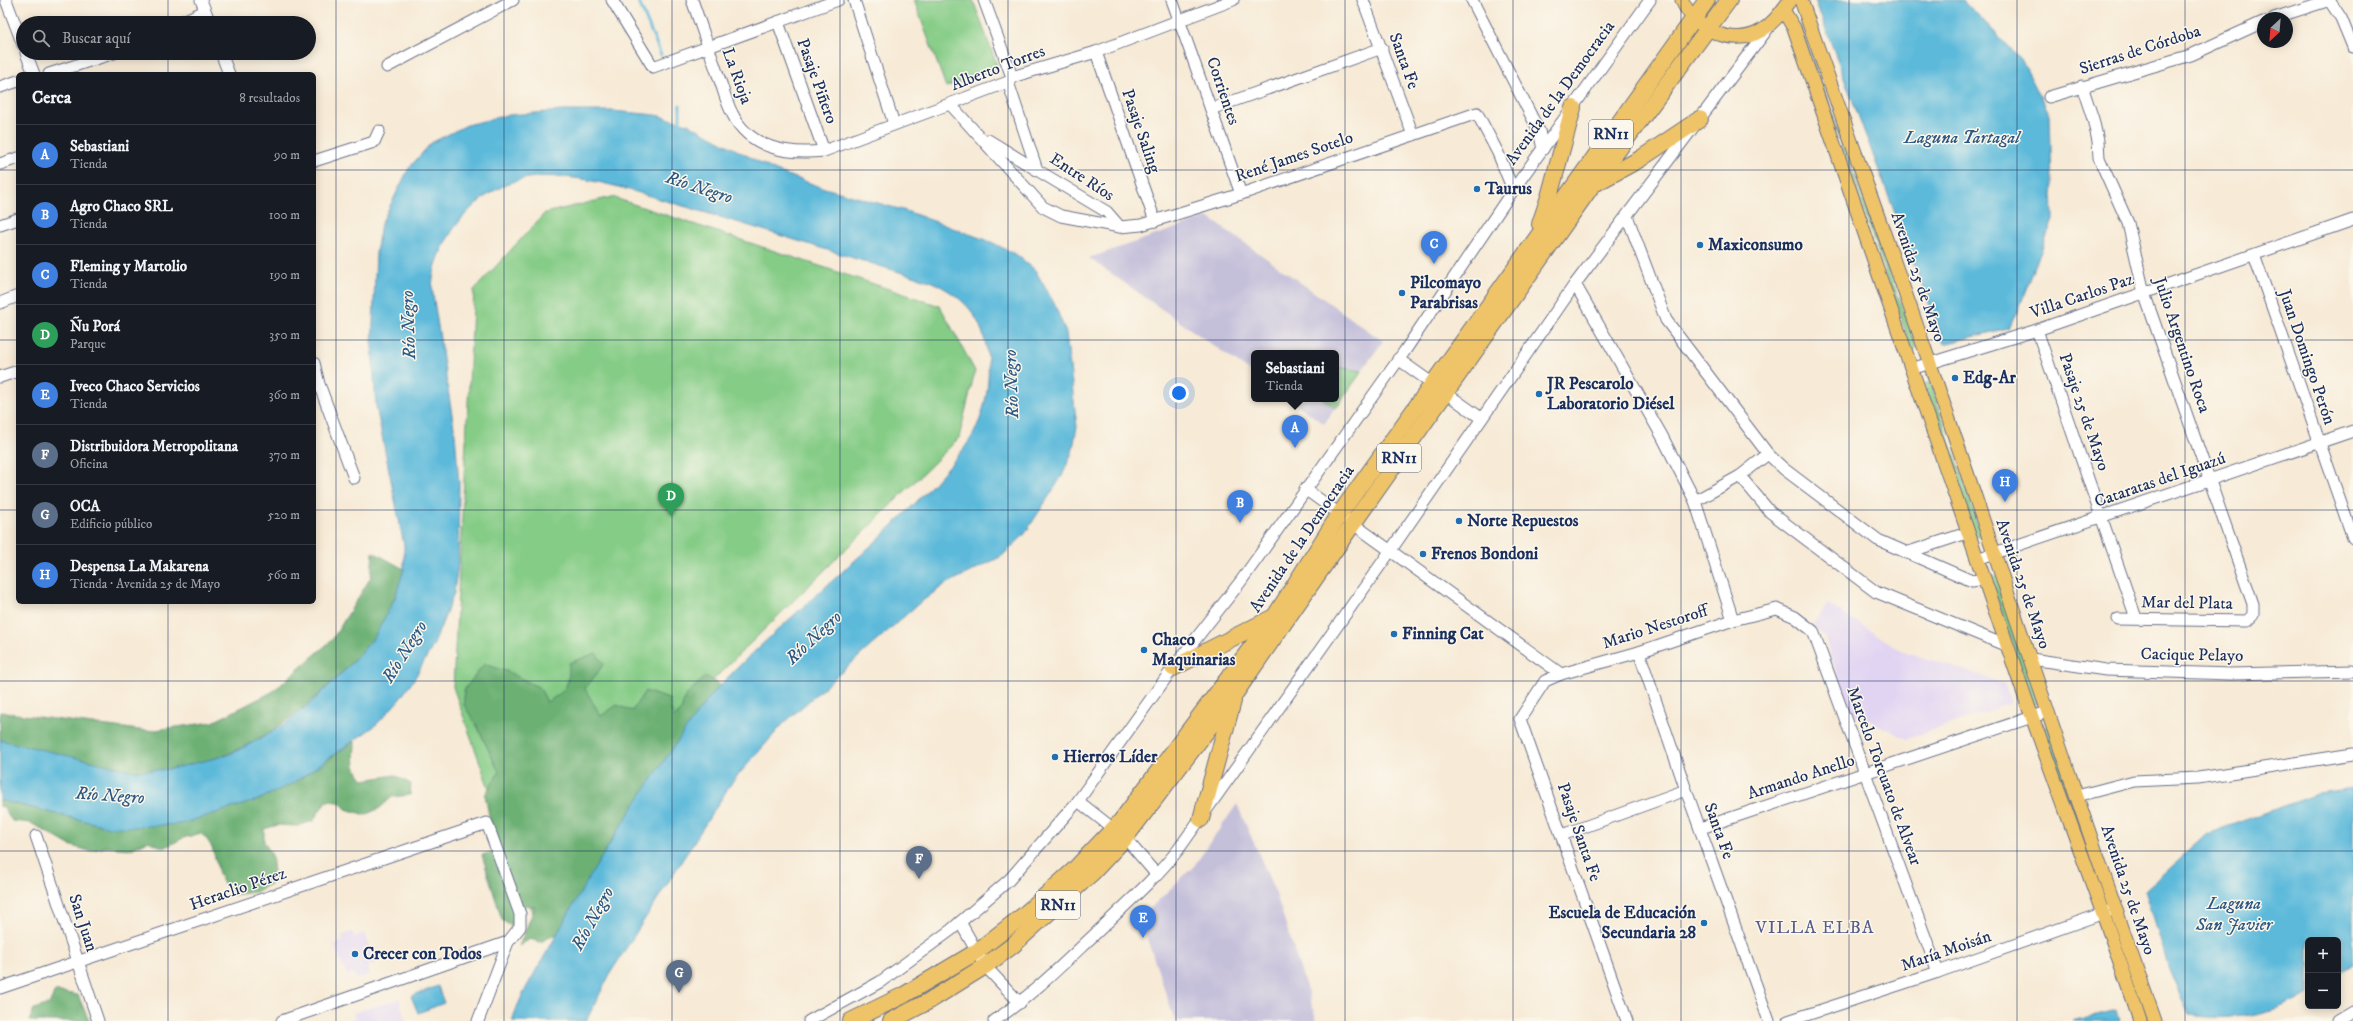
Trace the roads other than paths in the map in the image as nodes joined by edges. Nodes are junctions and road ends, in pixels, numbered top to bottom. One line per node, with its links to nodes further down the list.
1 (6, 0): 29 (street)
2 (202, 0): 20 (street)
3 (514, 0): 38 (street)
4 (612, 0): 32 (street)
5 (692, 0): 32 (street, La Rioja)
6 (838, 0): 26 (street)
7 (854, 0): 51 (street)
8 (984, 0): 42 (street, Entre Ríos)
9 (1172, 0): 25 (street, Corrientes)
10 (1234, 0): 25 (street, Alberto Torres)
11 (1364, 0): 33 (street, Santa Fe)
12 (1472, 0): 56 (street)
13 (1650, 0): 48 (street, Avenida de la Democracia / RN11)
14 (1682, 0): 24 (main road)
15 (1707, 0): 24 (highway, Avenida de la Democracia / RN11)
16 (1728, 0): 30 (highway, Avenida de la Democracia / RN11)
17 (1801, 0): 79 (main road, Avenida 25 de Mayo)
18 (2330, 0): 21 (street); 31 (street)
19 (1786, 5): 27 (main road); 80 (main road, Avenida 25 de Mayo)
20 (205, 11): 22 (street); 23 (street)
21 (2293, 12)
22 (194, 16)
23 (207, 16)
24 (1693, 19): 30 (main road); 71 (highway, Avenida de la Democracia / RN11)
25 (1180, 20): 34 (street, Alberto Torres); 49 (street, Corrientes)
26 (778, 22): 32 (street); 57 (street, Pasaje Piñero)
27 (1773, 22): 30 (main road); 50 (street)
28 (2257, 25): 44 (street, Sierras de Córdoba)
29 (16, 27)
30 (1707, 30): 62 (highway, Avenida de la Democracia / RN11)
31 (2353, 47)
32 (708, 48): 55 (street, La Rioja)
33 (1382, 48): 49 (street); 54 (street, Santa Fe)
34 (1096, 52): 42 (street, Alberto Torres); 68 (street, Pasaje Saling)
35 (29, 60): 39 (street)
36 (92, 60): 40 (street)
37 (224, 60): 41 (street)
38 (387, 67)
39 (33, 72)
40 (55, 72)
41 (228, 72)
42 (1010, 80): 47 (street, Alberto Torres); 61 (street, Entre Ríos)
43 (16, 82): 45 (street)
44 (2082, 86): 46 (street, Sierras de Córdoba); 74 (street, Julio Argentino Roca)
45 (0, 87)
46 (2048, 97)
47 (950, 104): 51 (street, Alberto Torres); 53 (street, Entre Ríos)
48 (1573, 108): 56 (street, Avenida de la Democracia / RN11); 71 (highway, RN11)
49 (1211, 109): 64 (street, Corrientes)
50 (1700, 119): 62 (highway); 65 (street)
51 (894, 124): 57 (street, Alberto Torres)
52 (379, 131): 59 (street)
53 (978, 135): 61 (street); 70 (street, Entre Ríos)
54 (1412, 135): 63 (street, René James Sotelo); 64 (street, René James Sotelo)
55 (772, 148): 57 (street, Alberto Torres)
56 (1543, 149): 63 (street, Avenida de la Democracia / RN11)
57 (824, 151)
58 (16, 159): 60 (street)
59 (316, 160)
60 (0, 164)
61 (1037, 170): 70 (street, Entre Ríos)
62 (1593, 184): 84 (highway, Avenida de la Democracia / RN11)
63 (1513, 190): 78 (street, Avenida de la Democracia / RN11)
64 (1241, 194): 68 (street, René James Sotelo)
65 (1627, 216): 73 (street); 88 (street)
66 (16, 220): 69 (street)
67 (2353, 220): 72 (street, Villa Carlos Paz)
68 (1155, 221): 70 (street, René James Sotelo)
69 (0, 225)
70 (1120, 227)
71 (1529, 249): 84 (highway, Avenida de la Democracia / RN11)
72 (2254, 255): 74 (street, Villa Carlos Paz); 87 (street, Juan Domingo Perón)
73 (1575, 284): 85 (street); 93 (street)
74 (2144, 293): 77 (street, Villa Carlos Paz); 91 (street, Julio Argentino Roca)
75 (16, 297): 76 (street)
76 (0, 303)
77 (2037, 330): 79 (street, Villa Carlos Paz); 95 (street, Pasaje 25 de Mayo)
78 (1398, 359): 84 (street); 92 (street, Avenida de la Democracia / RN11)
79 (1929, 363): 80 (street, Villa Carlos Paz); 100 (main road, Avenida 25 de Mayo)
80 (1911, 369): 97 (main road, Avenida 25 de Mayo)
81 (316, 371): 90 (street)
82 (16, 372): 83 (street)
83 (0, 377)
84 (1440, 387): 85 (street); 94 (highway, Avenida de la Democracia / RN11); 96 (highway, Avenida de la Democracia / RN11)
85 (1481, 418): 99 (street)
86 (2353, 431): 87 (street, Cataratas del Iguazú)
87 (2318, 443): 91 (street, Cataratas del Iguazú); 98 (street, Juan Domingo Perón)
88 (1768, 454): 89 (street); 101 (street)
89 (1740, 476): 93 (street); 110 (street)
90 (354, 478)
91 (2210, 481): 95 (street, Cataratas del Iguazú); 105 (street, Julio Argentino Roca)
92 (1305, 489): 94 (street); 113 (street, Avenida de la Democracia / RN11)
93 (1695, 501): 109 (street)
94 (1339, 515): 96 (street); 106 (highway, Avenida de la Democracia / RN11)
95 (2102, 517): 100 (street, Cataratas del Iguazú); 107 (street, Pasaje 25 de Mayo)
96 (1352, 524): 99 (street); 117 (highway, Avenida de la Democracia / RN11)
97 (1967, 533): 101 (street); 102 (main road, Avenida 25 de Mayo)
98 (2353, 538)
99 (1391, 550): 115 (street); 125 (street)
100 (1993, 553): 102 (street, Cataratas del Iguazú); 112 (main road, Avenida 25 de Mayo)
101 (1906, 554): 103 (street)
102 (1978, 559): 103 (main road, Avenida 25 de Mayo)
103 (1985, 579): 110 (main road, Avenida 25 de Mayo)
104 (1777, 609): 109 (street, Mario Nestoroff); 121 (street, Marcelo Torcuato de Alvear)
105 (2253, 615): 107 (street, Mar del Plata)
106 (1275, 616): 113 (highway); 127 (highway, Avenida de la Democracia / RN11)
107 (2136, 618): 108 (street, Mar del Plata)
108 (2118, 619)
109 (1733, 620): 111 (street, Mario Nestoroff)
110 (2007, 646): 119 (main road, Avenida 25 de Mayo)
111 (1639, 652): 115 (street, Mario Nestoroff); 122 (street, Santa Fe)
112 (2031, 659): 114 (street, Cacique Pelayo); 118 (main road, Avenida 25 de Mayo)
113 (1173, 668): 124 (street, Avenida de la Democracia / RN11)
114 (2353, 671)
115 (1561, 674): 116 (street, Mario Nestoroff)
116 (1545, 681): 128 (street, Pasaje Santa Fe)
117 (1234, 695): 125 (highway); 127 (highway, Avenida de la Democracia / RN11)
118 (2047, 712): 119 (street, Armando Anello); 123 (main road, Avenida 25 de Mayo)
119 (2032, 717): 121 (street, Armando Anello); 131 (main road, Avenida 25 de Mayo)
120 (2353, 754): 123 (street)
121 (1866, 774): 126 (street, Armando Anello); 137 (street, Marcelo Torcuato de Alvear)
122 (1686, 790): 126 (street, Santa Fe); 128 (street)
123 (2077, 796): 131 (main road, Avenida 25 de Mayo)
124 (1078, 801): 127 (street); 132 (street, Avenida de la Democracia / RN11)
125 (1201, 819): 130 (street)
126 (1701, 828): 149 (street, Santa Fe)
127 (1119, 833): 130 (street); 134 (highway, Avenida de la Democracia / RN11); 136 (highway, Avenida de la Democracia / RN11)
128 (1562, 835): 148 (street, Pasaje Santa Fe)
129 (36, 836): 135 (street, San Juan)
130 (1157, 875): 139 (street)
131 (2110, 911): 137 (street, María Moisán); 151 (main road, Avenida 25 de Mayo); 152 (main road, Avenida 25 de Mayo)
132 (960, 922): 134 (street); 144 (street, Avenida de la Democracia / RN11)
133 (508, 942): 135 (street, Heraclio Pérez); 142 (street); 143 (street)
134 (976, 952): 136 (street); 145 (highway, Avenida de la Democracia / RN11)
135 (77, 960): 138 (street, Heraclio Pérez); 141 (street, San Juan)
136 (985, 966): 139 (street); 146 (highway, Avenida de la Democracia / RN11)
137 (1938, 972): 150 (street, María Moisán)
138 (0, 988)
139 (1020, 1003): 147 (street)
140 (2353, 1012): 153 (street)
141 (98, 1021)
142 (282, 1021)
143 (478, 1021)
144 (809, 1021)
145 (851, 1021)
146 (891, 1021)
147 (994, 1021)
148 (1627, 1021)
149 (1769, 1021)
150 (1788, 1021)
151 (2140, 1021)
152 (2155, 1021)
153 (2338, 1021)

